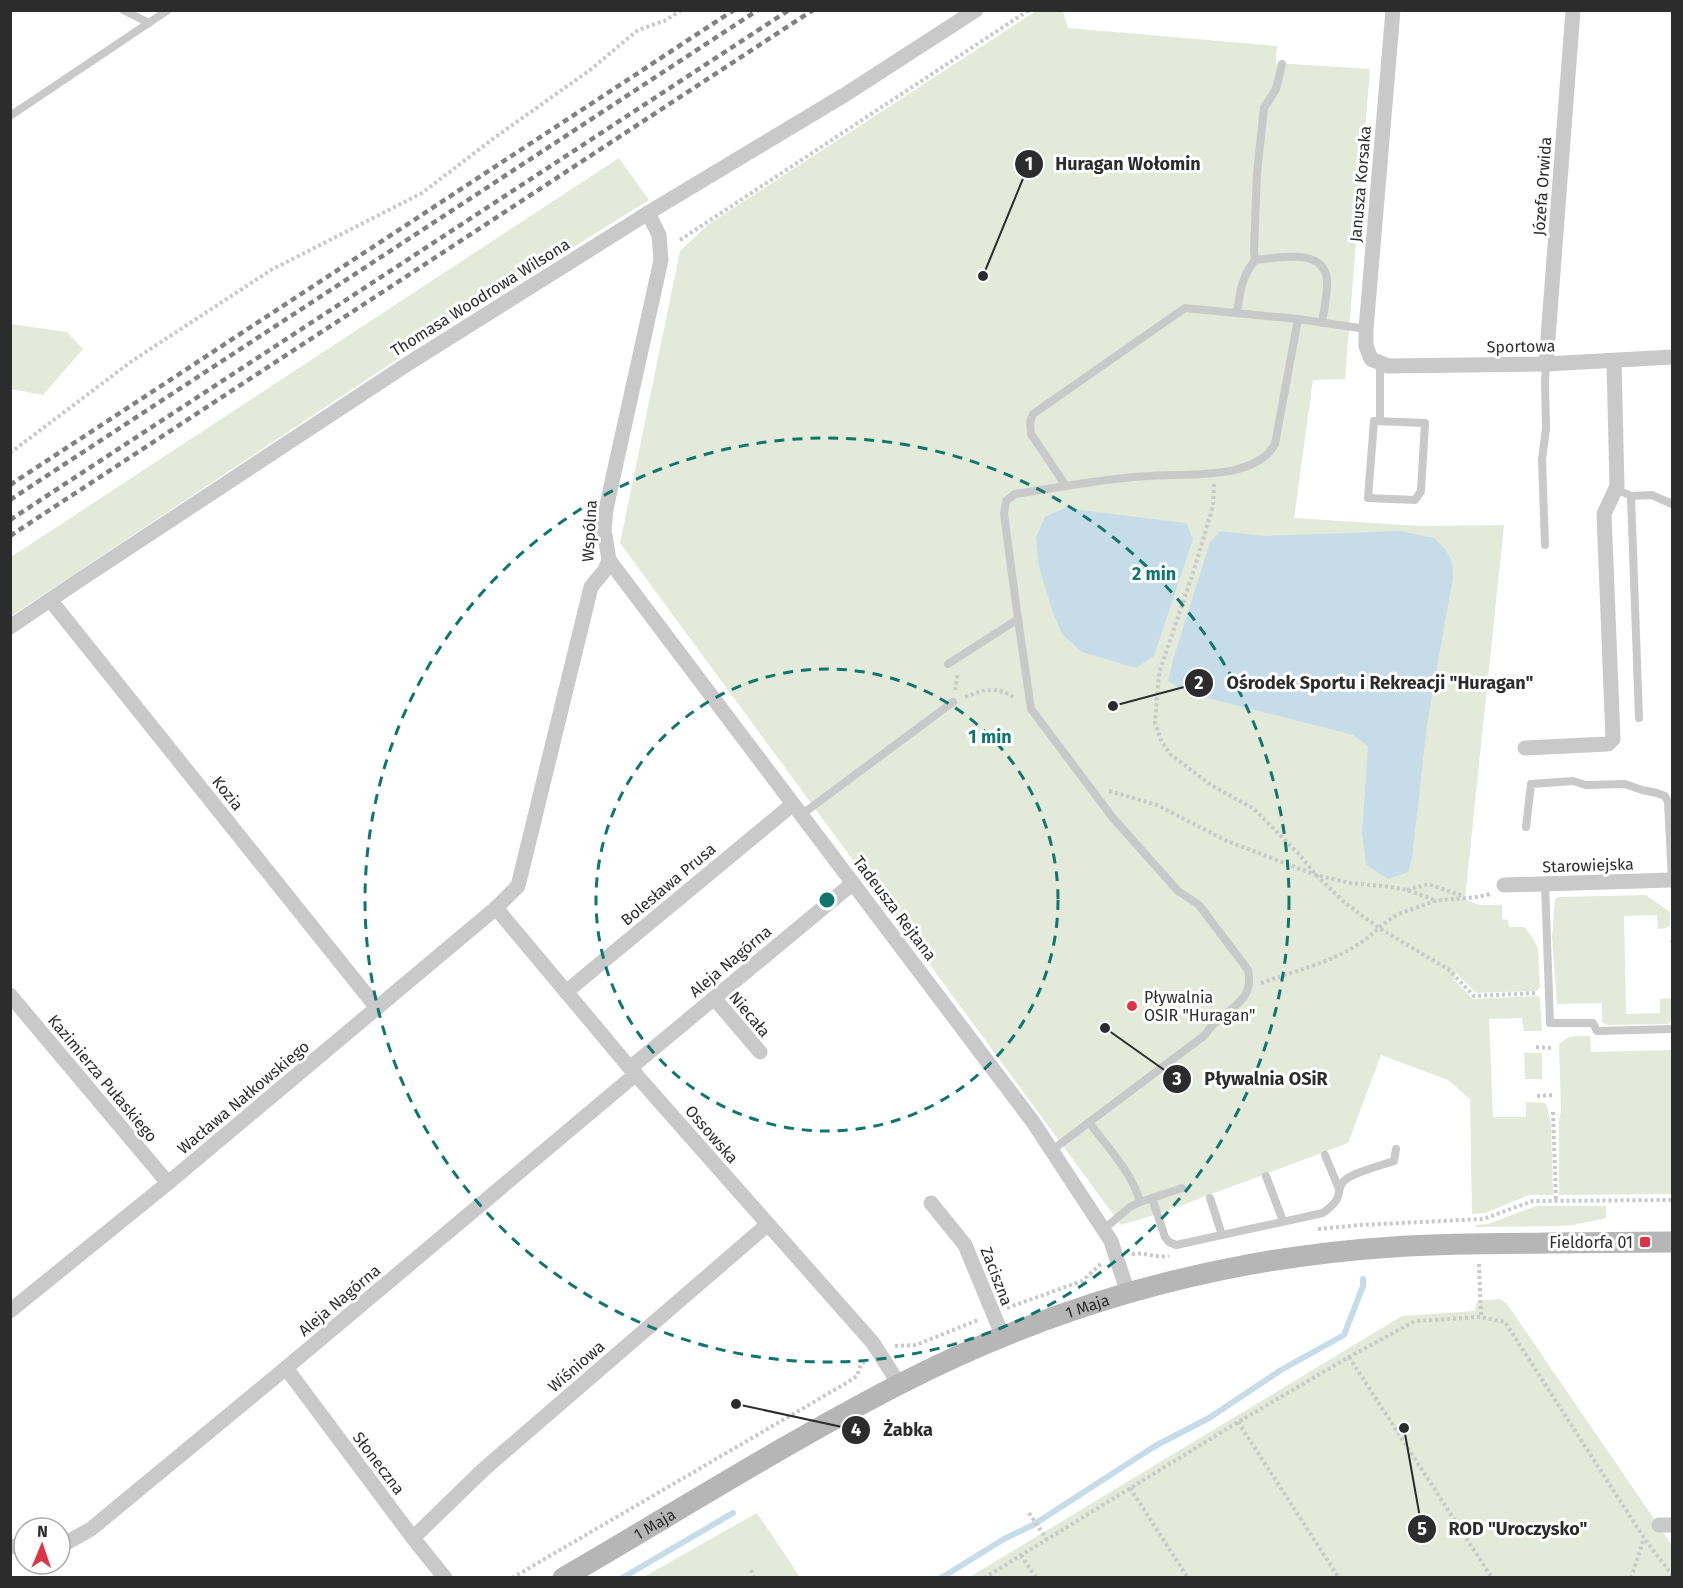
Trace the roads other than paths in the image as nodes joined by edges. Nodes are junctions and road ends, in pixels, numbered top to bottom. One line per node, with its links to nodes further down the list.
1 (123, 10): 6 (lane)
2 (168, 10): 6 (lane)
3 (976, 10): 9 (street, Thomasa Woodrowa Wilsona)
4 (1393, 10): 14 (street, Janusza Korsaka)
5 (1573, 10): 18 (street, Józefa Orwida)
6 (149, 23): 8 (lane)
7 (1282, 64): 10 (lane)
8 (10, 116)
9 (648, 213): 25 (street, Wspólna); 26 (street, Thomasa Woodrowa Wilsona)
10 (1255, 260): 11 (lane); 13 (lane)
11 (1237, 313): 12 (lane); 20 (lane)
12 (1298, 319): 13 (lane); 20 (lane)
13 (1322, 323): 14 (lane)
14 (1366, 329): 16 (street, Janusza Korsaka)
15 (1672, 357): 17 (street, Sportowa)
16 (1376, 361): 18 (street, Sportowa); 19 (lane)
17 (1614, 361): 18 (street, Sportowa); 21 (street)
18 (1546, 364): 24 (lane)
19 (1380, 421): 19 (lane)
20 (1066, 486): 27 (lane)
21 (1616, 489): 22 (lane); 32 (street)
22 (1631, 496): 23 (lane); 31 (lane)
23 (1672, 504)
24 (1545, 545)
25 (609, 560): 33 (street, Tadeusza Rejtana); 39 (street, Wspólna)
26 (51, 601): 28 (street, Thomasa Woodrowa Wilsona); 43 (street, Kozia)
27 (1018, 619): 29 (lane); 47 (lane)
28 (10, 627)
29 (948, 664)
30 (953, 702): 33 (lane)
31 (1639, 718)
32 (1525, 748)
33 (797, 810): 36 (street, Tadeusza Rejtana); 40 (street, Bolesława Prusa)
34 (1526, 827): 35 (lane)
35 (1672, 880): 37 (street, Starowiejska)
36 (854, 883): 42 (street, Aleja Nagórna); 49 (street, Tadeusza Rejtana)
37 (1545, 884): 38 (street, Starowiejska); 44 (lane)
38 (1504, 885)
39 (496, 908): 40 (street, Ossowska); 43 (street, Wacława Nałkowskiego)
40 (566, 992): 46 (street, Ossowska)
41 (10, 995): 52 (street, Kazimierza Pułaskiego)
42 (714, 998): 45 (street, Niecała); 46 (street, Aleja Nagórna)
43 (377, 1008): 52 (street, Wacława Nałkowskiego)
44 (1672, 1029)
45 (760, 1052)
46 (633, 1071): 60 (street, Ossowska); 67 (street, Aleja Nagórna)
47 (1089, 1122): 49 (lane); 57 (lane)
48 (1396, 1149): 54 (lane)
49 (1050, 1151): 61 (street, Tadeusza Rejtana)
50 (1325, 1155): 54 (lane)
51 (1266, 1176): 59 (lane)
52 (168, 1183): 65 (street, Wacława Nałkowskiego)
53 (1182, 1188): 55 (lane)
54 (1339, 1189): 59 (lane)
55 (1152, 1198): 57 (lane); 62 (lane)
56 (1210, 1198): 62 (lane)
57 (1140, 1202): 61 (lane)
58 (931, 1203): 66 (street, Zaciszna)
59 (1283, 1221): 62 (lane)
60 (767, 1225): 68 (street, Ossowska); 69 (street, Wiśniowa)
61 (1104, 1229): 64 (street, Tadeusza Rejtana)
62 (1222, 1234)
63 (1672, 1242): 64 (main road, 1 Maja)
64 (1128, 1293): 66 (main road, 1 Maja)
65 (10, 1311)
66 (1003, 1337): 68 (main road, 1 Maja)
67 (286, 1368): 69 (street, Słoneczna); 70 (street, Aleja Nagórna)
68 (899, 1384): 72 (main road, 1 Maja)
69 (413, 1538): 71 (street, Słoneczna)
70 (72, 1540)
71 (445, 1578)
72 (563, 1578)

